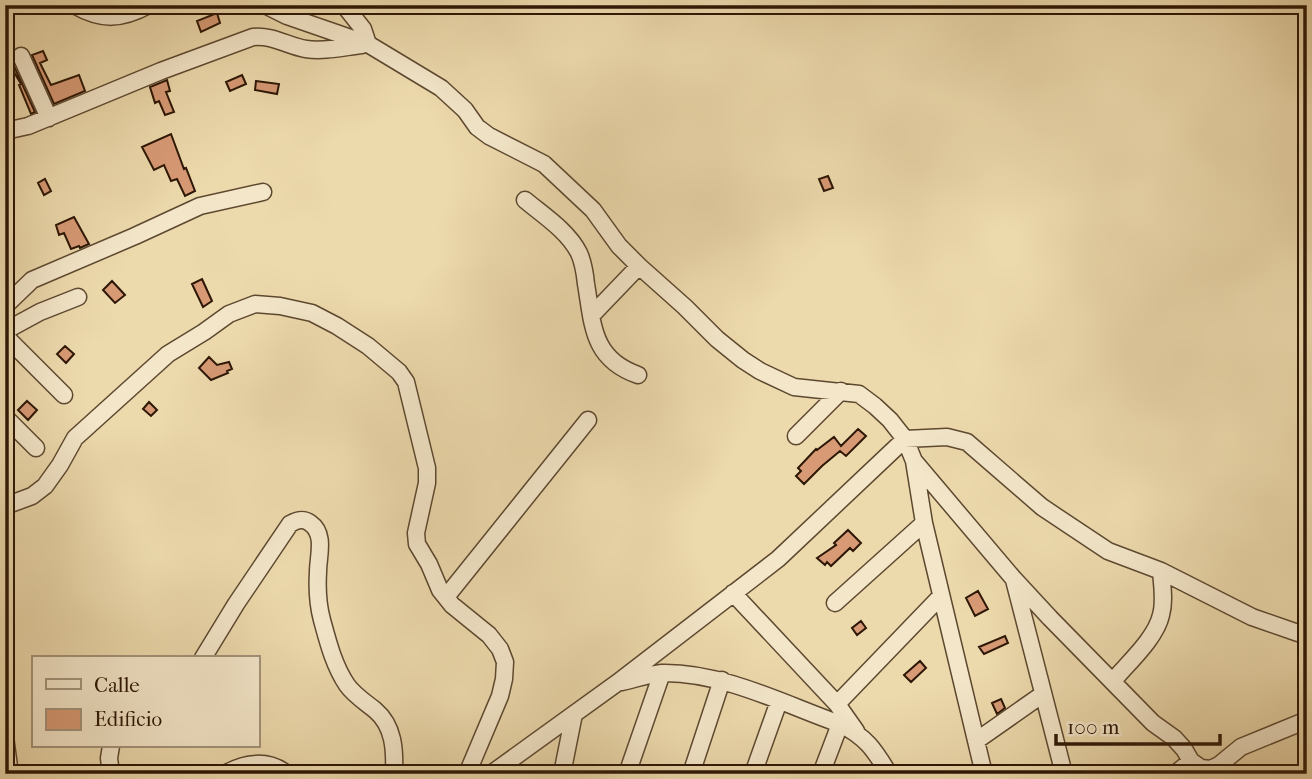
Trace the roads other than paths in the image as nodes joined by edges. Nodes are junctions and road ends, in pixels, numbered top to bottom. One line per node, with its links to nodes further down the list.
1 (74, 5): 2 (street)
2 (149, 5)
3 (265, 5): 5 (street)
4 (344, 5): 5 (street)
5 (368, 44): 7 (street); 11 (street)
6 (21, 56): 7 (street)
7 (49, 118): 8 (street)
8 (5, 131)
9 (262, 192): 13 (street)
10 (525, 200): 14 (street)
11 (639, 266): 14 (street); 17 (street)
12 (78, 297): 15 (street)
13 (5, 306)
14 (592, 316): 16 (street)
15 (5, 333): 18 (street)
16 (638, 375)
17 (841, 391): 21 (street); 22 (street)
18 (64, 395)
19 (5, 417): 23 (street)
20 (588, 420): 31 (street)
21 (796, 436)
22 (905, 439): 24 (street); 27 (street); 29 (street)
23 (36, 448)
24 (914, 461): 26 (street); 28 (street)
25 (6, 505): 31 (street)
26 (923, 523): 30 (street); 32 (street)
27 (1161, 571): 35 (street); 39 (street)
28 (1013, 578): 39 (street); 41 (street)
29 (733, 593): 40 (street); 43 (street)
30 (941, 596): 43 (street); 49 (street)
31 (446, 597): 55 (street)
32 (835, 603)
33 (5, 623): 34 (street)
34 (5, 630)
35 (1307, 634)
36 (204, 656): 54 (street)
37 (662, 673): 38 (street); 40 (street); 58 (street)
38 (722, 680): 42 (street); 59 (street)
39 (1113, 681): 50 (street)
40 (617, 683): 44 (street)
41 (1043, 694): 49 (street); 64 (street)
42 (779, 701): 46 (street); 60 (street)
43 (837, 704): 47 (street)
44 (575, 714): 56 (street); 57 (street)
45 (1307, 720): 50 (street)
46 (840, 724): 47 (street); 61 (street)
47 (858, 733): 62 (street)
48 (5, 737): 51 (street)
49 (976, 741): 63 (street)
50 (1191, 761): 65 (street)
51 (9, 774)
52 (225, 774): 53 (street)
53 (287, 774)
54 (394, 774)
55 (467, 774)
56 (491, 774)
57 (562, 774)
58 (627, 774)
59 (691, 774)
60 (753, 774)
61 (821, 774)
62 (888, 774)
63 (984, 774)
64 (1064, 774)
65 (1175, 774)

